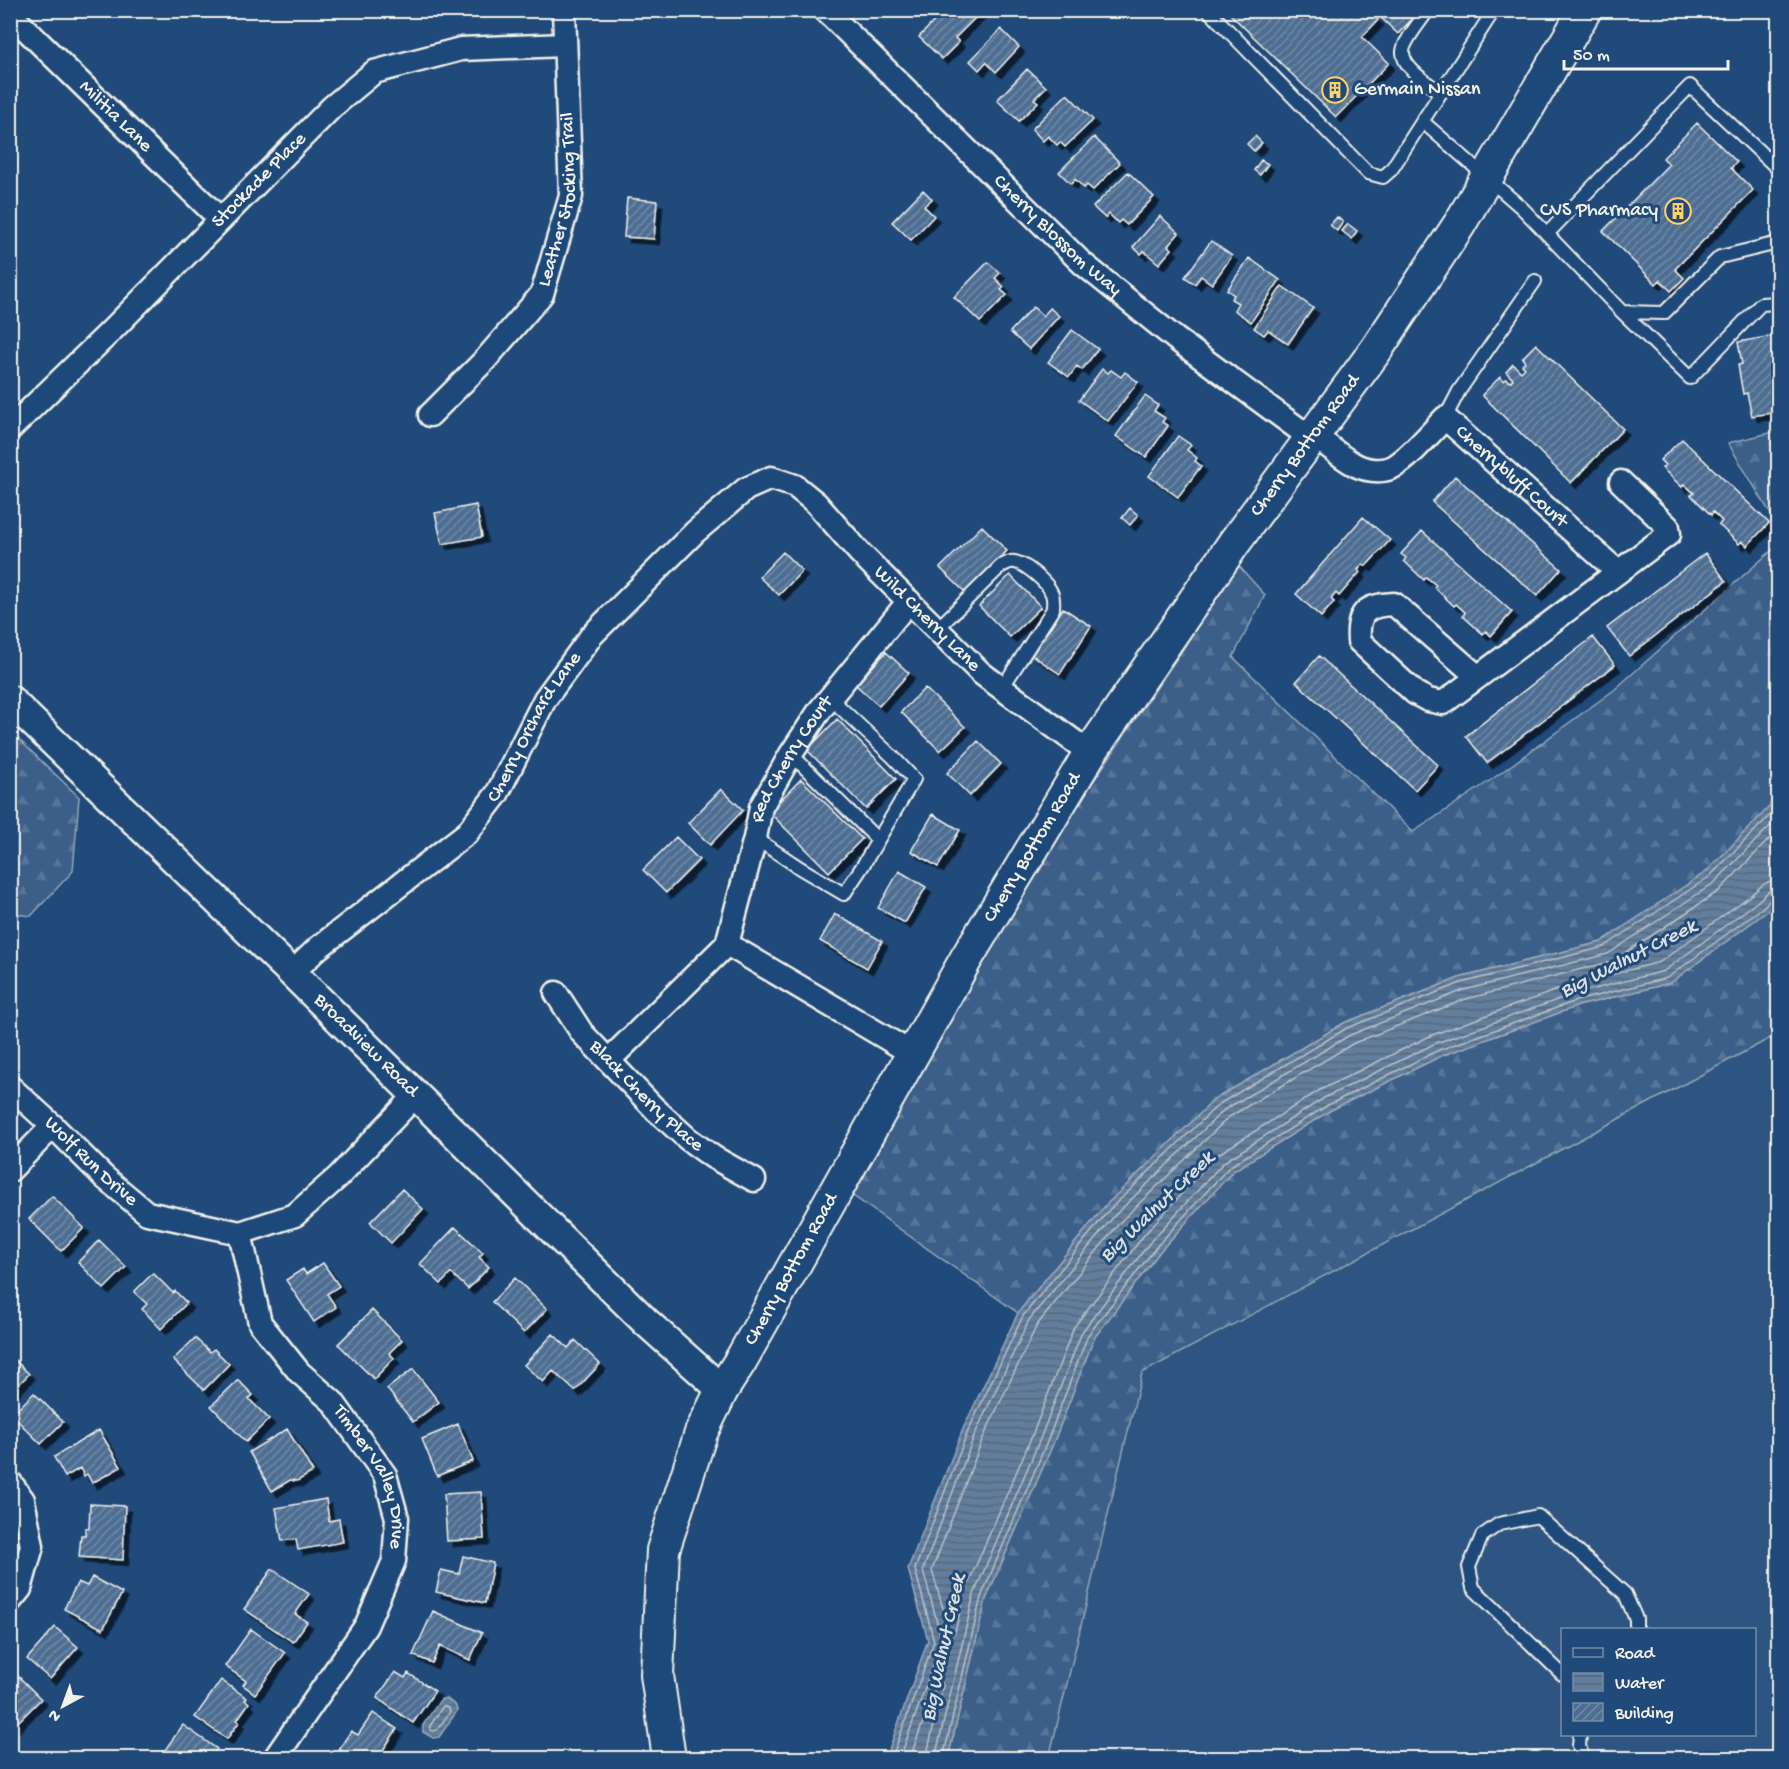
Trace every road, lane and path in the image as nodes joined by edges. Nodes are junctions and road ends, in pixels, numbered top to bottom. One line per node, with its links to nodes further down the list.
1 (564, 10): 8 (street, Leather Stocking Trail)
2 (825, 10): 22 (street, Cherry Blossom Way)
3 (1208, 10): 10 (lane)
4 (1428, 10): 9 (lane)
5 (1494, 10): 9 (lane)
6 (1586, 10): 12 (main road, Cherry Bottom Road)
7 (16, 14): 13 (street, Militia Lane)
8 (565, 45): 13 (street, Stockade Place); 19 (street, Leather Stocking Trail)
9 (1441, 93): 10 (lane)
10 (1423, 122): 12 (lane)
11 (1779, 169): 14 (lane)
12 (1487, 177): 14 (lane); 22 (main road, Cherry Bottom Road)
13 (220, 219): 21 (street, Stockade Place)
14 (1547, 234): 18 (lane)
15 (1779, 243): 18 (lane)
16 (1535, 281): 20 (lane)
17 (1779, 303): 18 (lane)
18 (1622, 312)
19 (430, 415)
20 (1444, 418): 22 (street, Cherrybluff Court); 25 (street, Cherrybluff Court)
21 (10, 429)
22 (1312, 435): 32 (main road, Cherry Bottom Road)
23 (771, 478): 26 (street, Wild Cherry Lane); 37 (street, Cherry Orchard Lane)
24 (1621, 482): 25 (street)
25 (1618, 572): 28 (street)
26 (909, 601): 27 (street, Wild Cherry Lane); 30 (street, Red Cherry Court)
27 (937, 629): 29 (street, Wild Cherry Lane); 29 (lane)
28 (1478, 677): 28 (street)
29 (1002, 688): 32 (street, Wild Cherry Lane)
30 (830, 698): 33 (street, Red Cherry Court); 35 (lane)
31 (10, 700): 37 (street, Broadview Road)
32 (1090, 753): 39 (main road, Cherry Bottom Road)
33 (791, 754): 34 (street, Red Cherry Court); 35 (lane)
34 (755, 838): 35 (lane); 36 (street, Red Cherry Court)
35 (878, 840)
36 (727, 944): 39 (street); 40 (street)
37 (292, 973): 42 (street, Broadview Road)
38 (556, 993): 40 (street, Black Cherry Place)
39 (913, 1054): 47 (main road, Cherry Bottom Road)
40 (609, 1060): 45 (street, Black Cherry Place)
41 (10, 1087): 43 (street, Wolf Run Drive)
42 (415, 1096): 46 (street); 47 (street, Broadview Road)
43 (53, 1126): 44 (street); 46 (street, Wolf Run Drive)
44 (10, 1170)
45 (754, 1180)
46 (240, 1233): 53 (street, Timber Valley Drive)
47 (722, 1390): 54 (main road, Cherry Bottom Road)
48 (10, 1482): 49 (street)
49 (10, 1601)
50 (1635, 1628): 51 (lane)
51 (1561, 1672)
52 (1580, 1736): 55 (lane)
53 (275, 1758)
54 (669, 1758)
55 (1583, 1758)

